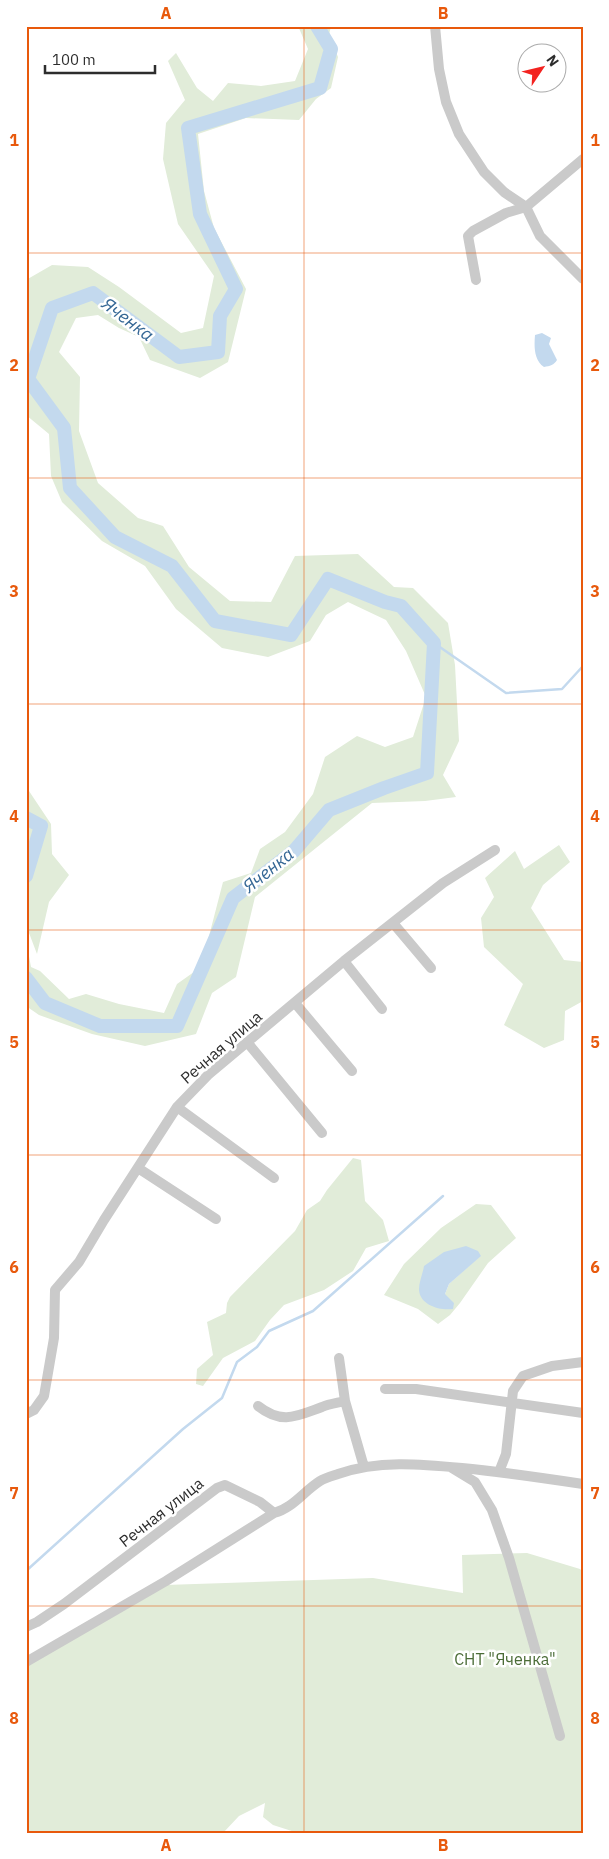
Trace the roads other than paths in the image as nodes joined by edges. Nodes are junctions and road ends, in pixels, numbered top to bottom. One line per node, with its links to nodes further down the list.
1 (435, 26): 3 (street)
2 (583, 160): 3 (street)
3 (526, 206): 4 (street); 5 (street)
4 (583, 279)
5 (476, 280)
6 (495, 850): 7 (street, Речная улица)
7 (393, 923): 8 (street, Речная улица); 9 (street)
8 (344, 961): 10 (street, Речная улица); 11 (street)
9 (431, 968)
10 (295, 1003): 12 (street, Речная улица); 13 (street)
11 (382, 1008)
12 (247, 1042): 14 (street, Речная улица); 15 (street)
13 (352, 1071)
14 (177, 1107): 16 (street, Речная улица); 17 (street)
15 (322, 1133)
16 (138, 1168): 18 (street); 26 (street, Речная улица)
17 (274, 1178)
18 (216, 1219)
19 (339, 1358): 22 (street)
20 (583, 1362): 23 (street)
21 (385, 1389): 23 (street)
22 (345, 1401): 24 (street); 27 (street)
23 (512, 1402): 25 (street); 29 (street)
24 (258, 1406)
25 (583, 1413)
26 (26, 1414)
27 (364, 1467): 28 (street); 31 (street)
28 (449, 1467): 29 (street); 34 (street)
29 (498, 1472): 30 (street)
30 (583, 1484)
31 (274, 1513): 32 (street, Речная улица); 33 (street)
32 (26, 1627)
33 (26, 1662)
34 (560, 1736)

